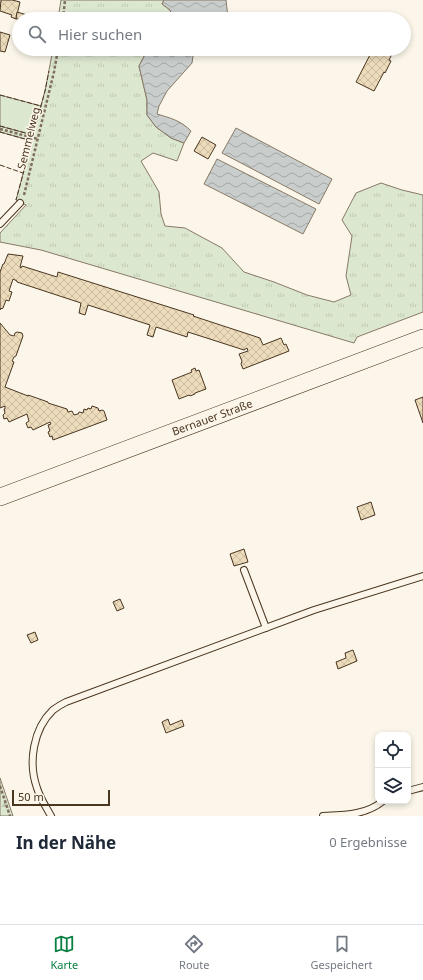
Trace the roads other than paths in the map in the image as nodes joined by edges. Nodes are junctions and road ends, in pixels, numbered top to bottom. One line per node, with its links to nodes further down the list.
1 (20, 203): 2 (lane)
2 (0, 224)
3 (423, 338): 4 (main road, Bernauer Straße)
4 (0, 497)
5 (244, 570): 7 (lane)
6 (423, 576): 7 (lane)
7 (266, 628): 11 (lane)
8 (423, 787): 9 (lane)
9 (411, 790)
10 (378, 804): 12 (lane)
11 (51, 816)
12 (323, 816)

